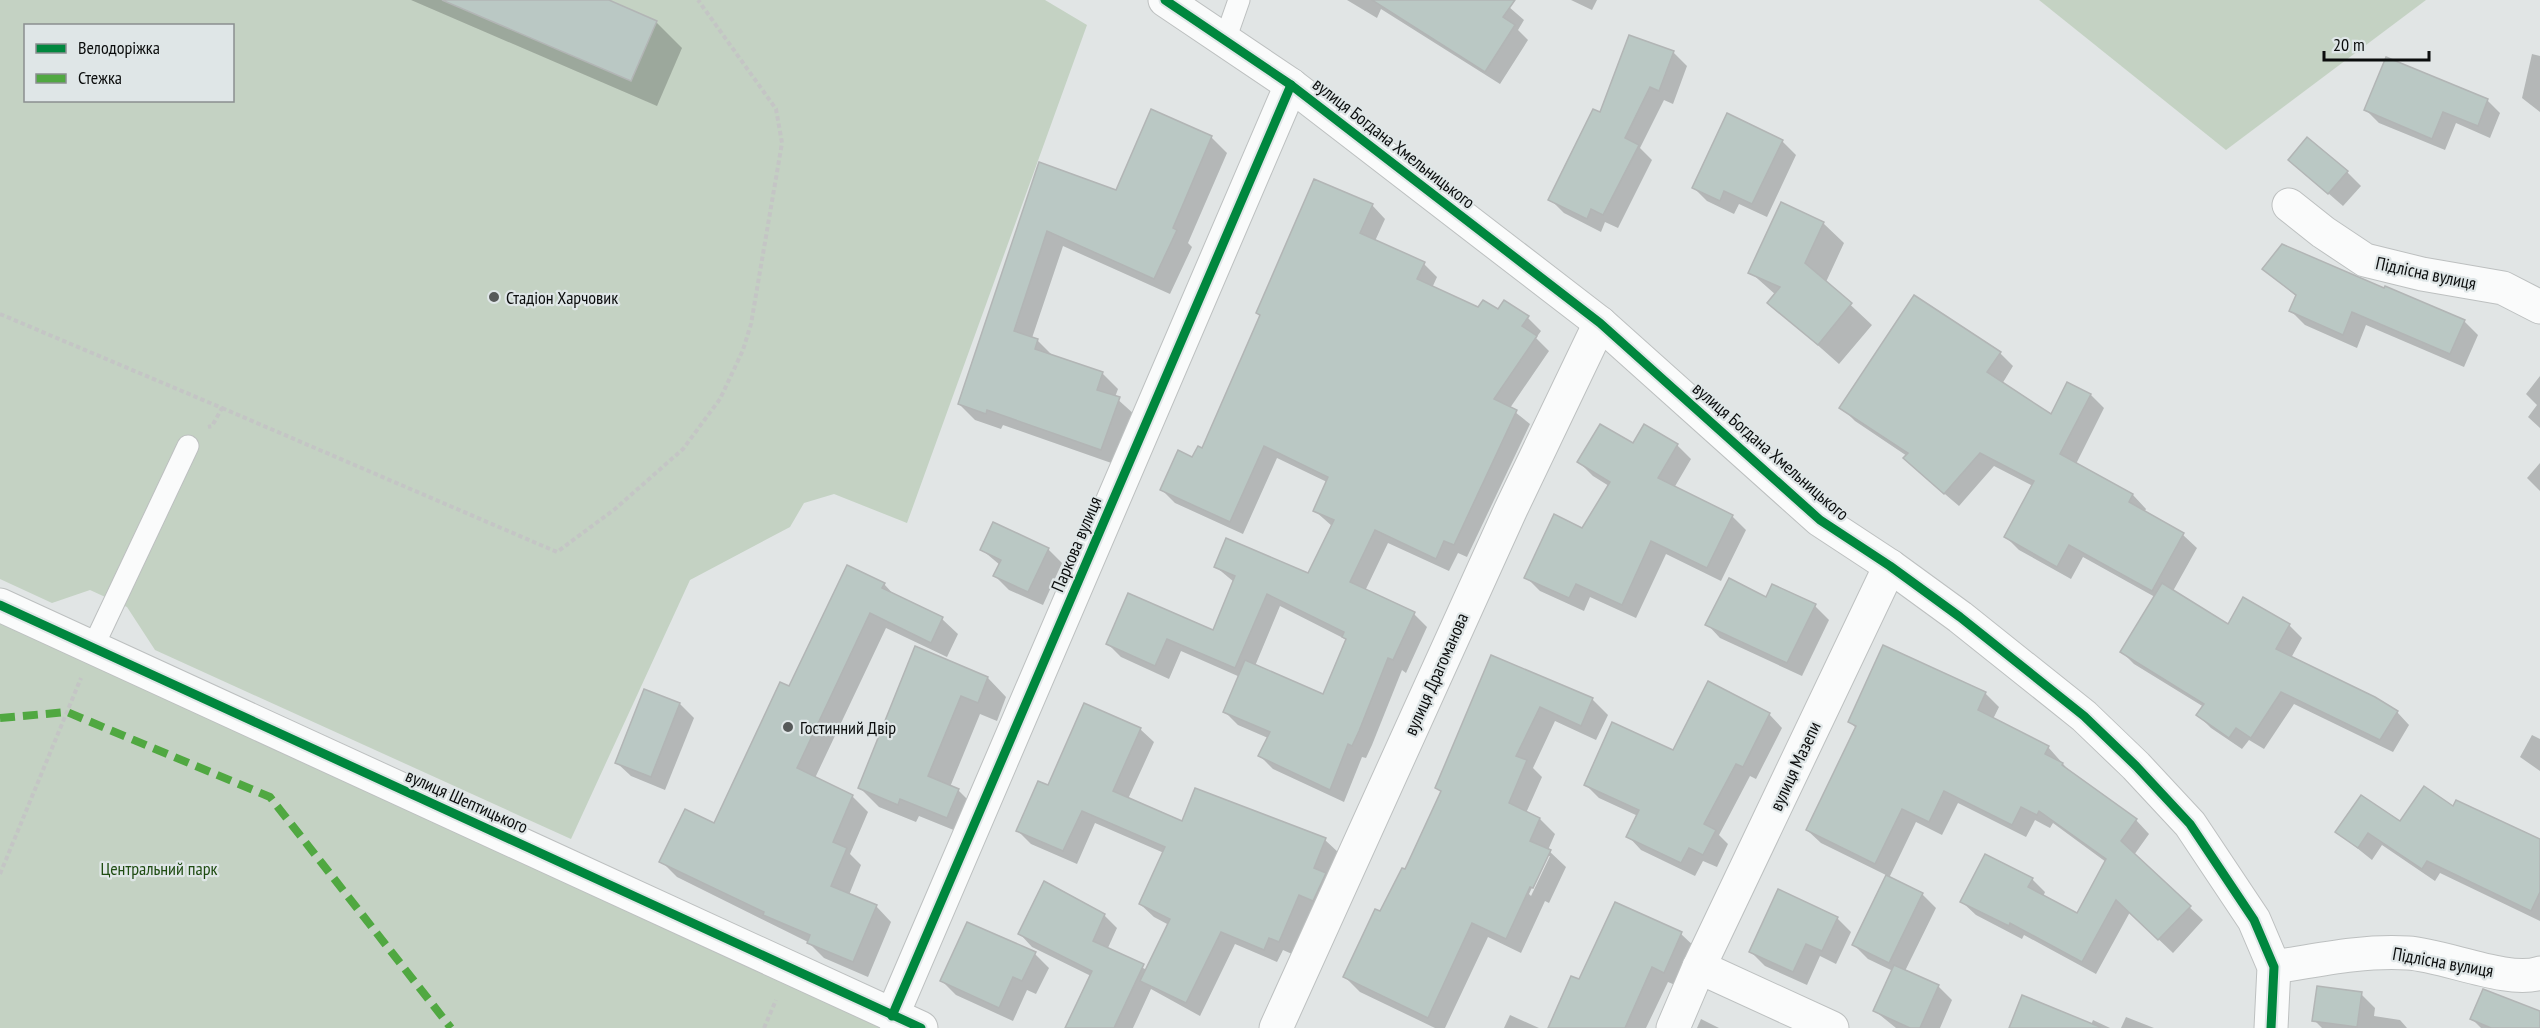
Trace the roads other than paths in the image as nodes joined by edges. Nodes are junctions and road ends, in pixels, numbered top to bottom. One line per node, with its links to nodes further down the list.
1 (1166, 0): 3 (street, вулиця Богдана Хмельницького)
2 (1239, 0): 3 (lane)
3 (1225, 40): 4 (street, вулиця Богдана Хмельницького)
4 (1291, 85): 7 (street, вулиця Богдана Хмельницького); 15 (street, Паркова вулиця)
5 (2289, 205): 6 (street, Підлісна вулиця)
6 (2540, 307)
7 (1600, 322): 9 (street, вулиця Богдана Хмельницького); 16 (street, вулиця Драгоманова)
8 (189, 446): 11 (lane)
9 (1890, 566): 12 (street, вулиця Мазепи); 13 (street, вулиця Богдана Хмельницького)
10 (0, 605): 11 (street, вулиця Шептицького)
11 (93, 650): 15 (street, вулиця Шептицького)
12 (1699, 967): 17 (street, вулиця Мазепи); 18 (street)
13 (2274, 967): 14 (street, Підлісна вулиця); 19 (street, вулиця Богдана Хмельницького)
14 (2540, 973)
15 (906, 1022)
16 (1276, 1028)
17 (1673, 1028)
18 (1833, 1028)
19 (2271, 1028)

